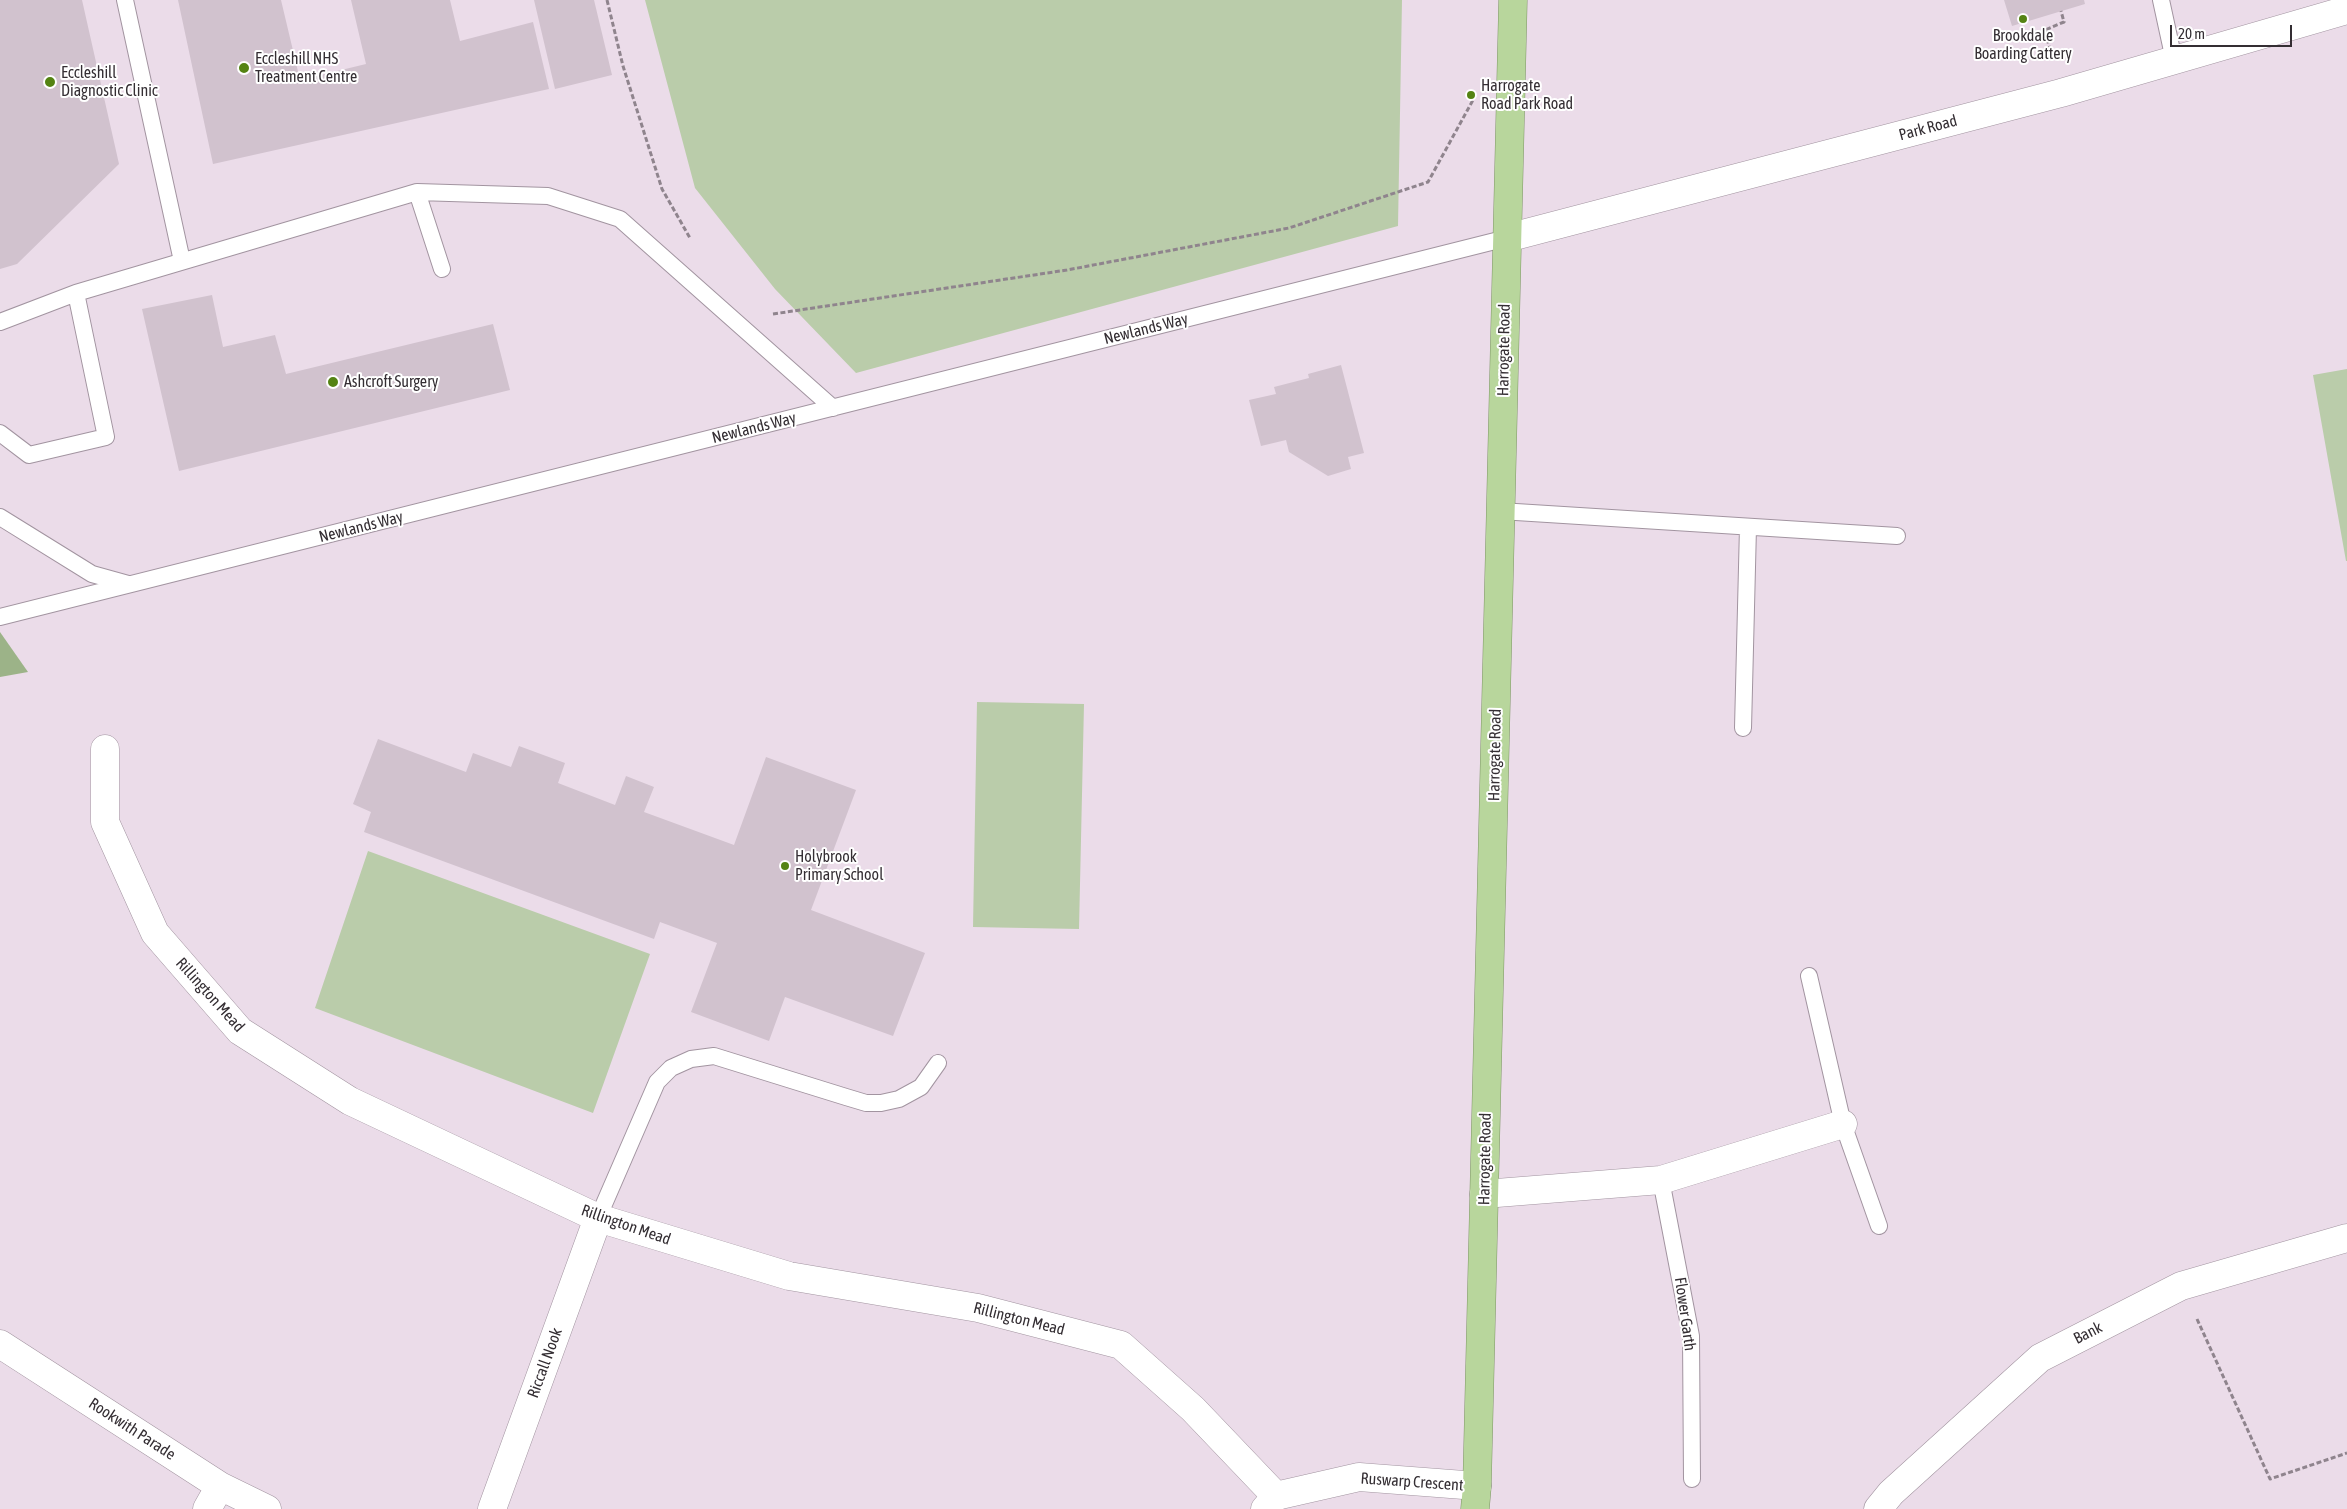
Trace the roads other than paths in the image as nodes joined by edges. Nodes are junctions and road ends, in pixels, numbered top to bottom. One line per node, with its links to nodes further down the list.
1 (124, 0): 8 (lane)
2 (1512, 0): 7 (highway, Harrogate Road)
3 (2161, 0): 5 (lane)
4 (2347, 10): 5 (street, Park Road)
5 (2174, 60): 7 (street, Park Road)
6 (417, 192): 8 (lane); 9 (lane); 12 (lane)
7 (1507, 238): 12 (lane, Newlands Way); 14 (highway, Harrogate Road)
8 (182, 262): 10 (lane)
9 (442, 269)
10 (76, 293): 11 (lane); 13 (lane)
11 (0, 322)
12 (832, 408): 18 (lane, Newlands Way)
13 (0, 433)
14 (1500, 511): 16 (lane); 26 (highway, Harrogate Road)
15 (0, 517): 18 (lane)
16 (1748, 527): 17 (lane); 20 (lane)
17 (1897, 536)
18 (130, 584): 19 (lane, Newlands Way)
19 (0, 617)
20 (1743, 728)
21 (105, 749): 27 (street, Rillington Mead)
22 (1809, 976): 24 (lane)
23 (938, 1063): 27 (lane)
24 (1843, 1124): 25 (street); 28 (lane)
25 (1661, 1180): 26 (street); 31 (lane, Flower Garth)
26 (1484, 1194): 33 (highway, Harrogate Road)
27 (598, 1218): 34 (street, Rillington Mead); 37 (street, Riccall Nook)
28 (1879, 1226)
29 (2347, 1238): 38 (street, Bank)
30 (0, 1344): 32 (street, Rookwith Parade)
31 (1692, 1479)
32 (220, 1486): 35 (street); 36 (street, Rookwith Parade)
33 (1476, 1498): 34 (street, Ruswarp Crescent)
34 (1271, 1503)
35 (207, 1509)
36 (267, 1509)
37 (492, 1509)
38 (1878, 1509)

